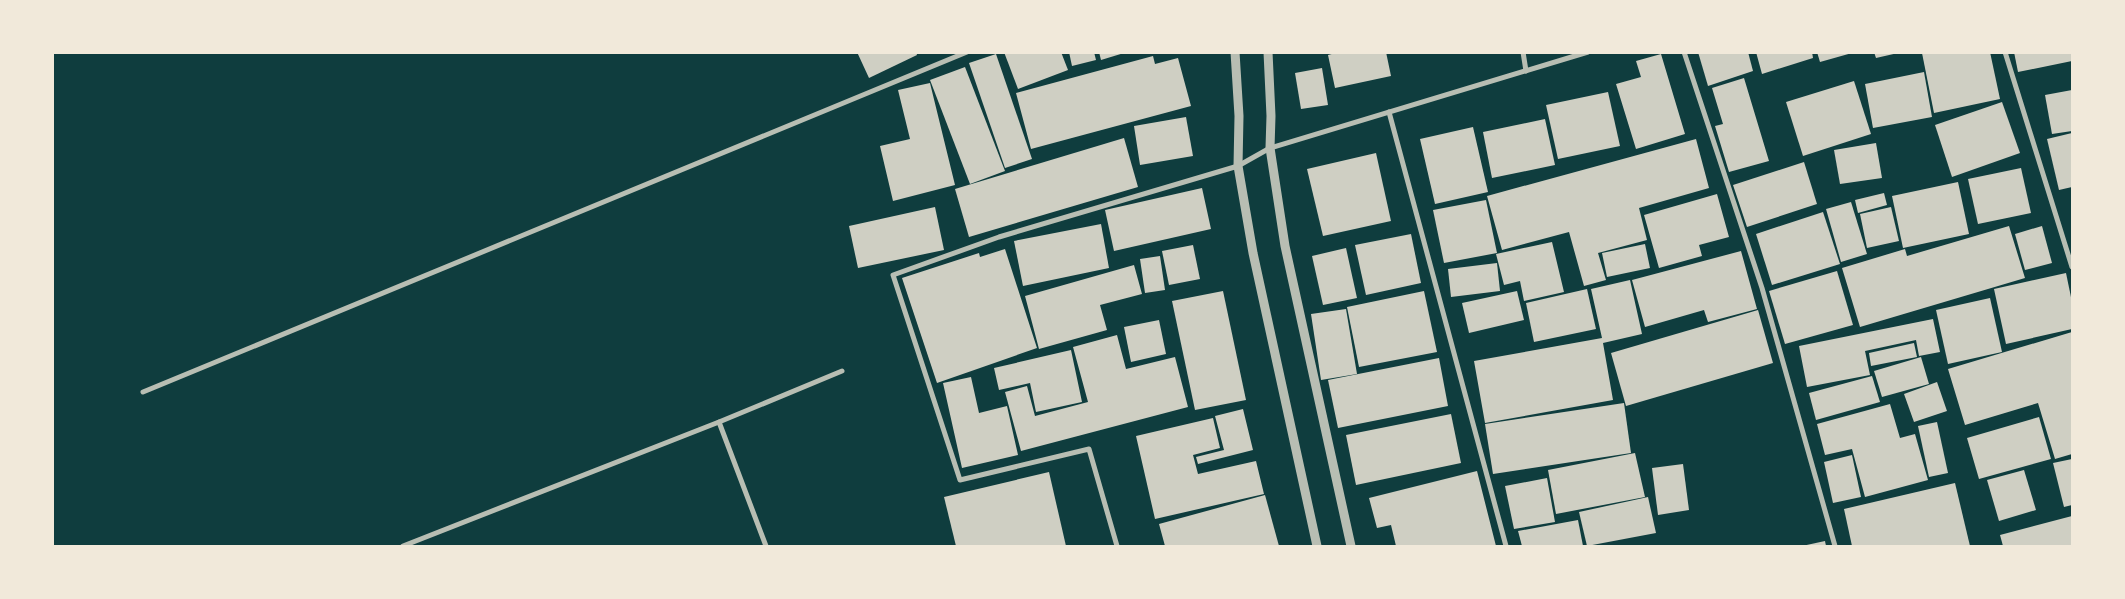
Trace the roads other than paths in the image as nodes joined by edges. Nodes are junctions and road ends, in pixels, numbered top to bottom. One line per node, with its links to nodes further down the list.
1 (967, 52): 14 (street)
2 (1235, 52): 11 (street)
3 (1268, 52): 10 (street)
4 (1523, 52): 8 (street)
5 (1588, 52): 8 (street)
6 (1684, 52): 22 (street)
7 (2006, 52): 12 (street)
8 (1526, 71): 9 (street)
9 (1389, 112): 10 (street); 21 (street)
10 (1270, 148): 11 (street); 20 (street)
11 (1238, 166): 18 (street); 19 (street)
12 (2072, 268)
13 (842, 371): 15 (street)
14 (143, 392)
15 (719, 422): 16 (street); 17 (street)
16 (403, 546)
17 (766, 546)
18 (1117, 546)
19 (1317, 546)
20 (1351, 546)
21 (1506, 546)
22 (1835, 546)

